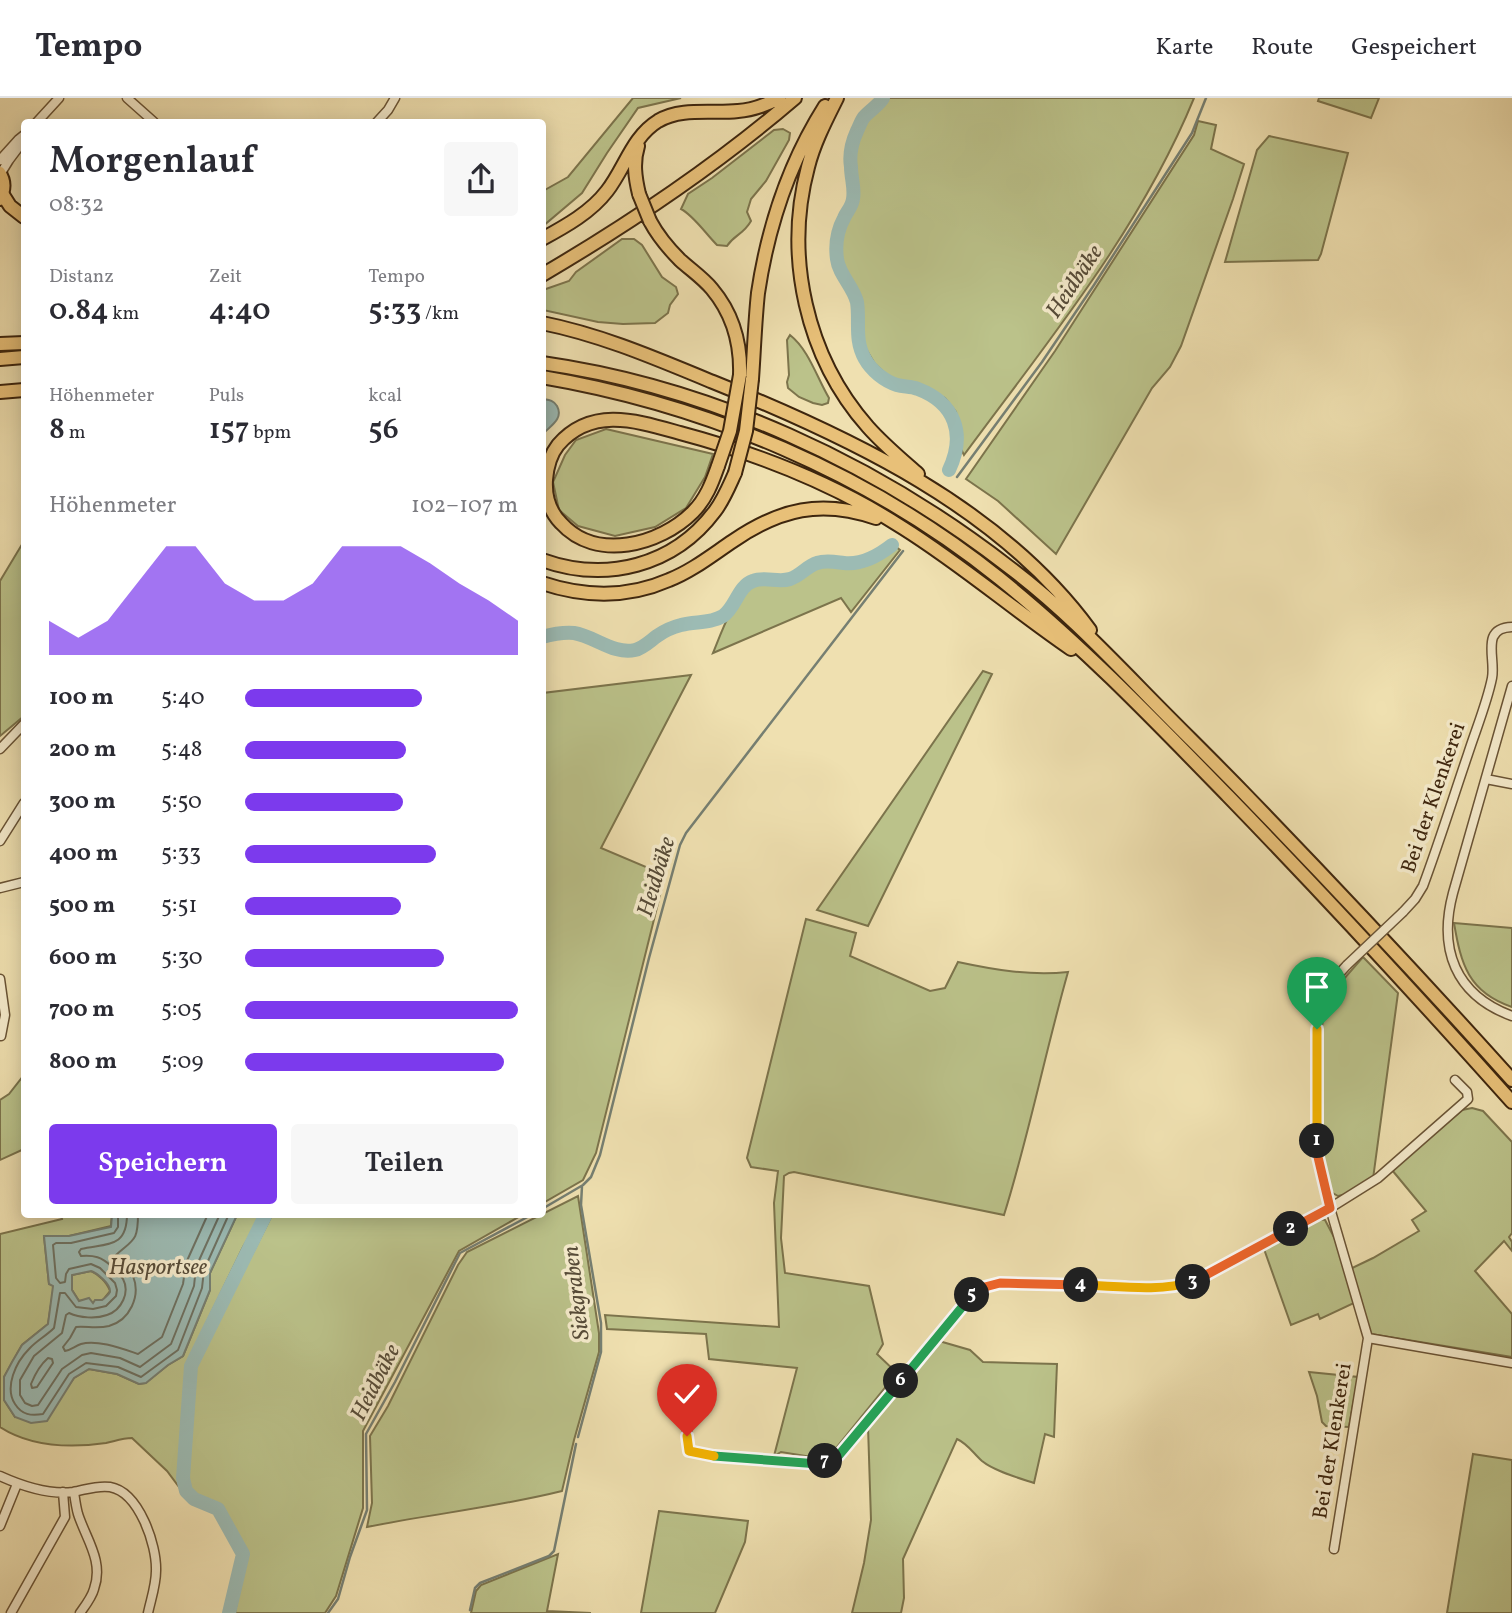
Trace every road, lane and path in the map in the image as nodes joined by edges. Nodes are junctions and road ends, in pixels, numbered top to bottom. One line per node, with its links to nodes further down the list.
1 (59, 98): 8 (street)
2 (127, 98): 9 (street)
3 (395, 98): 10 (street)
4 (779, 98): 11 (highway)
5 (795, 98): 19 (highway)
6 (830, 98): 26 (highway)
7 (837, 98): 36 (highway)
8 (40, 119)
9 (151, 119)
10 (380, 119)
11 (647, 130): 18 (highway); 26 (highway, bridge)
12 (21, 139): 14 (street)
13 (21, 142): 15 (street)
14 (0, 160)
15 (1, 172): 16 (main road)
16 (1, 197): 17 (highway)
17 (21, 215)
18 (546, 237)
19 (546, 273)
20 (546, 324): 36 (highway)
21 (21, 343): 22 (highway)
22 (0, 344)
23 (21, 358): 24 (highway)
24 (0, 359)
25 (546, 364): 41 (highway)
26 (746, 377): 30 (highway, bridge); 38 (highway, bridge)
27 (546, 378): 42 (highway)
28 (21, 390): 29 (highway)
29 (0, 392)
30 (725, 446)
31 (725, 446): 35 (highway, bridge)
32 (725, 446): 34 (highway, bridge)
33 (725, 446): 37 (highway, bridge)
34 (546, 477)
35 (546, 492)
36 (939, 493): 41 (highway)
37 (904, 528): 39 (highway); 42 (highway)
38 (546, 561)
39 (546, 584)
40 (1512, 627): 58 (street, Bei der Klenkerei, bridge)
41 (1109, 656): 56 (highway)
42 (1103, 671): 57 (highway)
43 (1512, 686): 46 (street)
44 (21, 727): 45 (street)
45 (0, 748)
46 (1486, 779): 47 (street); 53 (street)
47 (1512, 784)
48 (21, 808): 49 (street)
49 (0, 841)
50 (21, 883): 51 (street)
51 (0, 888)
52 (0, 979): 54 (street)
53 (1512, 1016)
54 (1, 1036)
55 (1455, 1080): 58 (street)
56 (1512, 1080)
57 (1512, 1102)
58 (1330, 1208): 59 (street, Bei der Klenkerei); 61 (street)
59 (1368, 1338): 60 (street, Bei der Klenkerei); 67 (street, Bei der Klenkerei)
60 (1512, 1363)
61 (687, 1397)
62 (0, 1476): 63 (street)
63 (17, 1483): 65 (street); 66 (street)
64 (77, 1491): 65 (street); 69 (street); 70 (street)
65 (63, 1493): 68 (street)
66 (0, 1526)
67 (1334, 1549)
68 (11, 1613)
69 (80, 1613)
70 (148, 1613)

